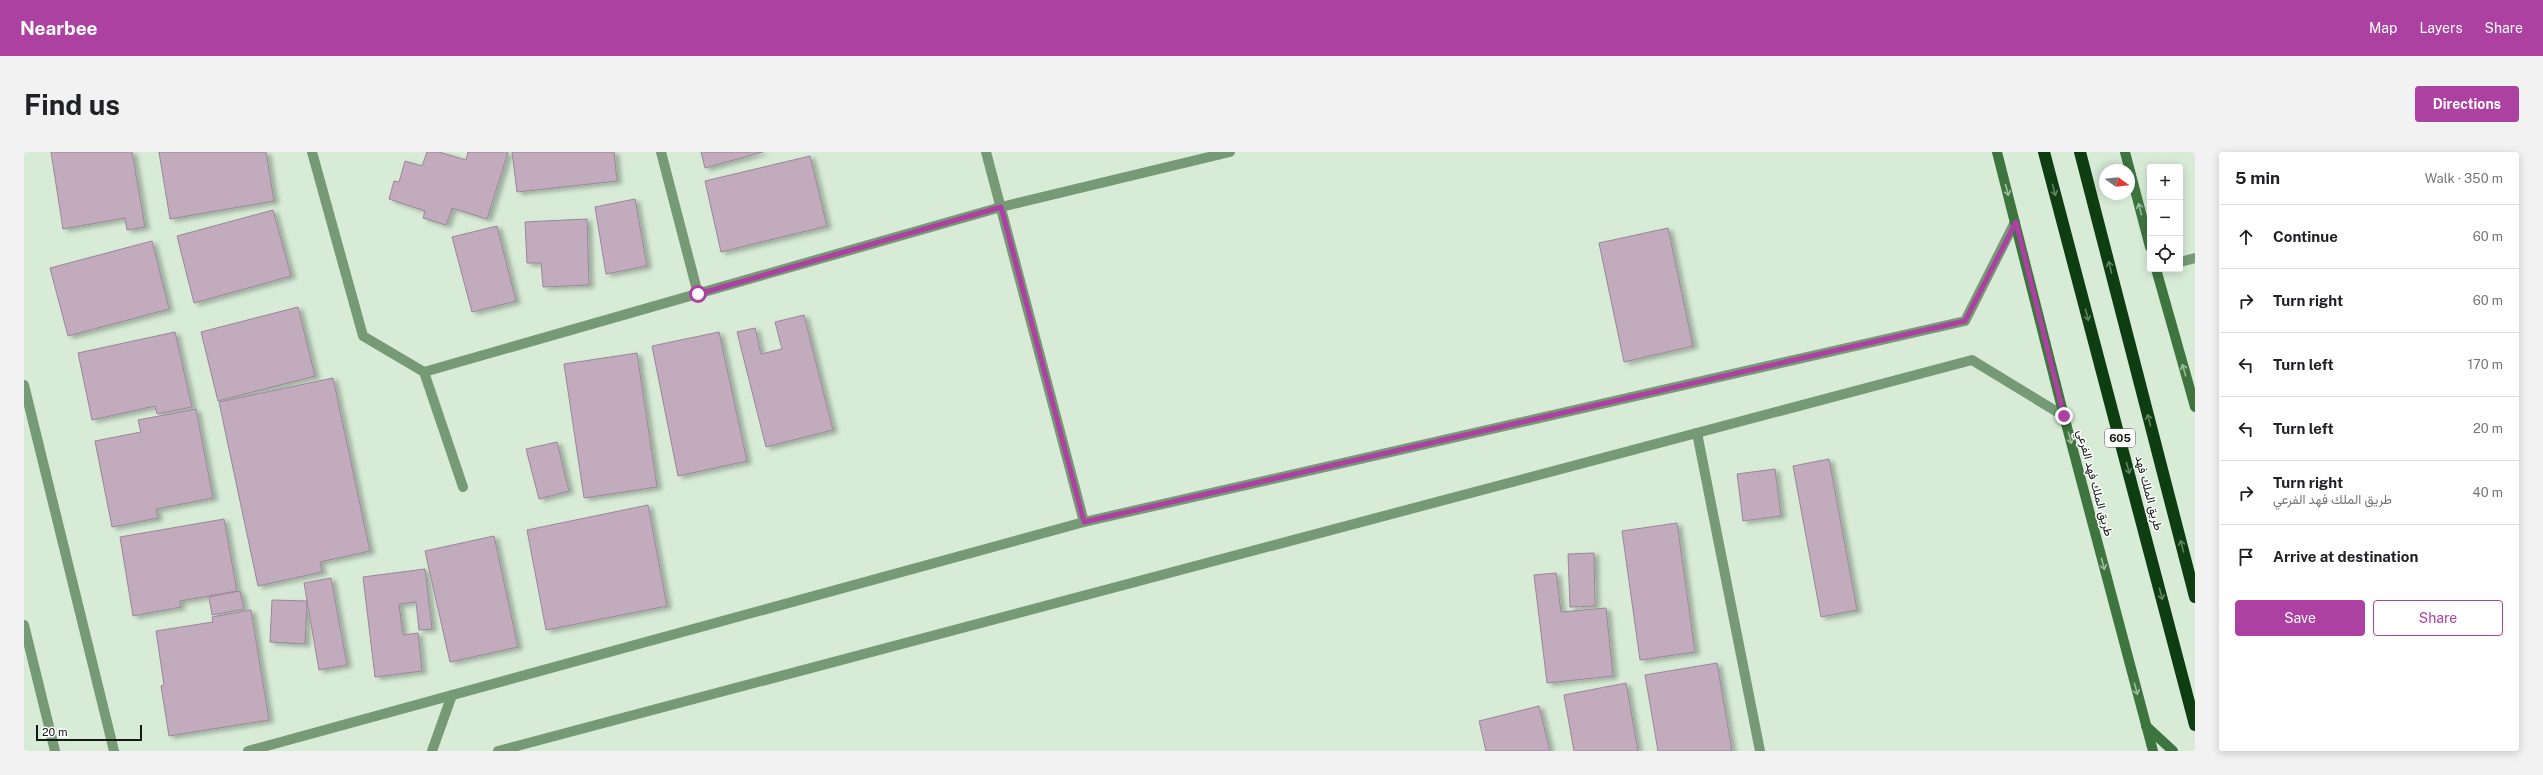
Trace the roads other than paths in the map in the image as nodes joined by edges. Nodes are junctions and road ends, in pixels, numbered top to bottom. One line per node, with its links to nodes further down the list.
1 (312, 152): 16 (street)
2 (661, 152): 15 (street)
3 (986, 152): 9 (street)
4 (1230, 152): 9 (street)
5 (1997, 152): 10 (main road, طريق الملك فهد الفرعي, one-way to 10)
6 (2044, 152): 26 (highway, طريق الملك فهد / 605, one-way to 26)
7 (2080, 152): 23 (highway, طريق الملك فهد / 605, one-way to 7)
8 (2125, 152): 11 (main road, one-way to 8)
9 (1001, 207): 15 (street); 22 (street)
10 (2016, 222): 19 (main road, طريق الملك فهد الفرعي); 22 (street)
11 (2147, 236)
12 (2195, 258): 13 (street)
13 (2183, 261)
14 (2157, 272): 18 (main road, one-way to 14)
15 (698, 294): 16 (street)
16 (424, 372): 21 (street)
17 (24, 384): 29 (street)
18 (2195, 407)
19 (2064, 416): 20 (street); 27 (main road, طريق الملك فهد الفرعي, one-way to 27)
20 (1697, 433): 32 (street); 33 (street)
21 (462, 487)
22 (1084, 522): 25 (street)
23 (2195, 597)
24 (24, 625): 28 (street)
25 (452, 695): 30 (street); 31 (street)
26 (2195, 725)
27 (2146, 726): 34 (main road, طريق الملك فهد الفرعي); 35 (main road)
28 (55, 751)
29 (114, 751)
30 (248, 751)
31 (432, 751)
32 (498, 751)
33 (1760, 751)
34 (2153, 751)
35 (2173, 751)

